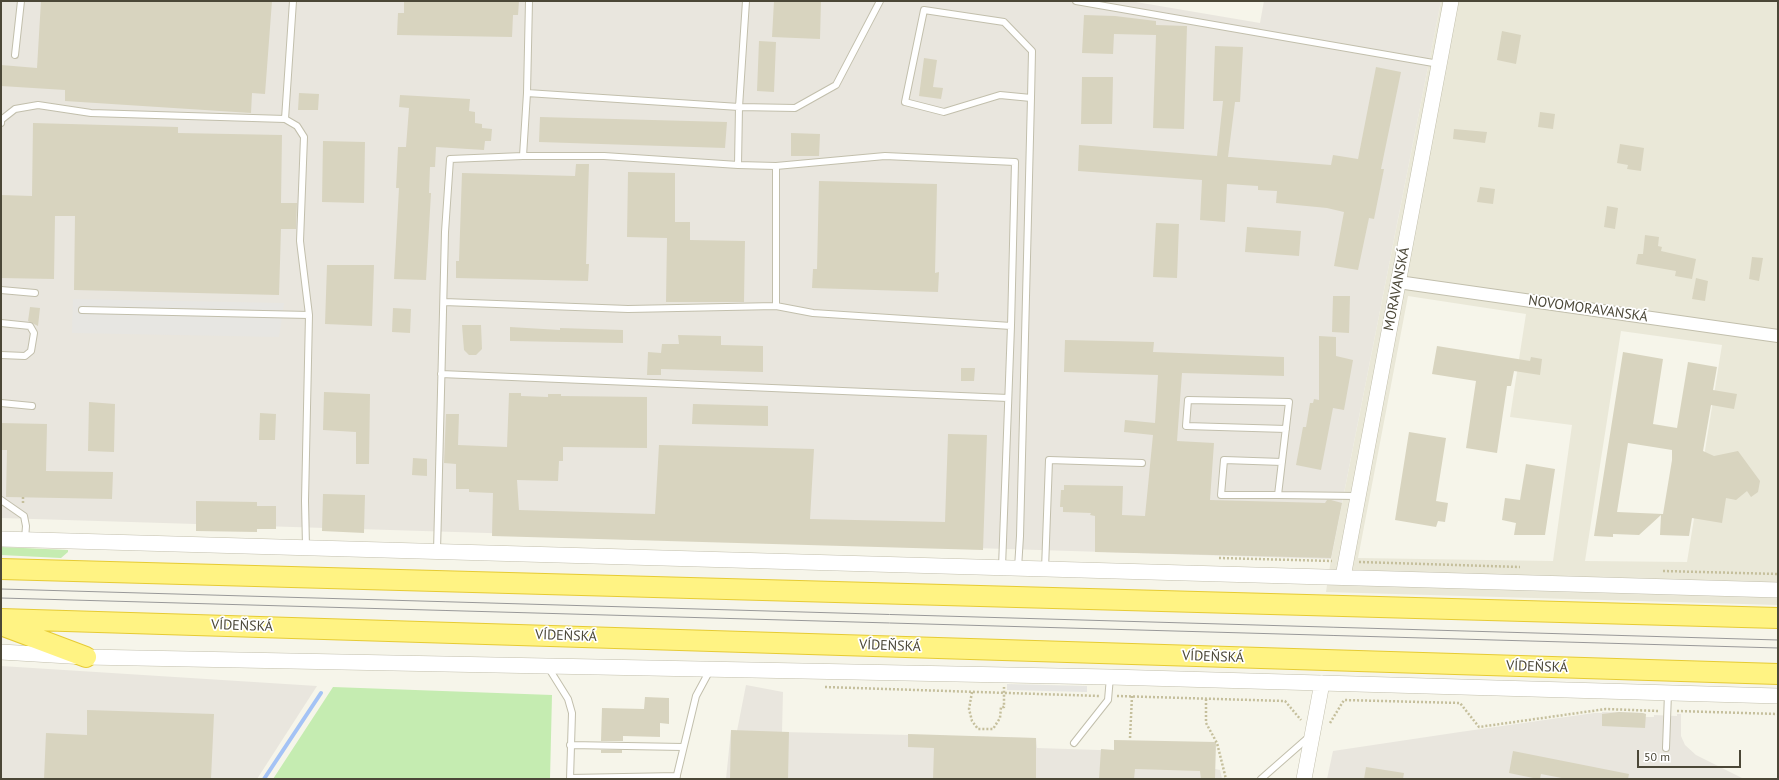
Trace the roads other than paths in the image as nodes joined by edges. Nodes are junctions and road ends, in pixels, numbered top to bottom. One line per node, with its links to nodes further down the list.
1 (21, 1): 8 (lane)
2 (293, 1): 13 (lane)
3 (529, 1): 10 (lane)
4 (746, 1): 12 (lane)
5 (880, 1): 12 (lane)
6 (1076, 1): 9 (lane)
7 (1451, 1): 9 (street, MORAVANSKÁ)
8 (15, 55)
9 (1439, 64): 18 (street, MORAVANSKÁ)
10 (527, 93): 12 (lane); 15 (lane)
11 (1031, 98): 11 (lane); 45 (lane)
12 (739, 107): 16 (lane)
13 (285, 119): 14 (lane); 24 (lane)
14 (1, 122)
15 (523, 156): 16 (lane); 21 (lane)
16 (738, 165): 17 (lane)
17 (776, 166): 22 (lane); 26 (lane)
18 (1398, 282): 27 (street, NOVOMORAVANSKÁ); 37 (street, MORAVANSKÁ)
19 (1, 290): 20 (lane)
20 (35, 293)
21 (444, 302): 22 (lane); 29 (lane)
22 (776, 306): 26 (lane)
23 (82, 310): 24 (lane)
24 (309, 315): 41 (lane)
25 (1, 323): 28 (lane)
26 (1011, 326): 30 (lane)
27 (1778, 336)
28 (1, 354)
29 (441, 374): 30 (lane); 42 (lane)
30 (1008, 398): 44 (lane)
31 (1, 403): 32 (lane)
32 (32, 406)
33 (1286, 429): 33 (lane); 34 (lane)
34 (1282, 462): 36 (lane); 36 (lane)
35 (1142, 463): 46 (lane)
36 (1278, 495): 37 (lane)
37 (1359, 496): 47 (street, MORAVANSKÁ)
38 (1, 500): 40 (lane)
39 (1, 539): 40 (street)
40 (25, 540): 41 (street)
41 (306, 549): 42 (street)
42 (436, 553): 44 (street)
43 (1, 568): 50 (highway)
44 (1002, 568): 45 (street)
45 (1018, 568): 46 (street)
46 (1045, 569): 47 (street)
47 (1343, 577): 48 (street)
48 (1778, 590)
49 (1, 618): 56 (highway, VÍDEŇSKÁ)
50 (1778, 618)
51 (1, 625): 53 (highway)
52 (1, 652): 53 (street, VÍDEŇSKÁ)
53 (86, 657): 54 (street, VÍDEŇSKÁ)
54 (547, 666): 55 (street, VÍDEŇSKÁ); 63 (lane)
55 (710, 669): 57 (street, VÍDEŇSKÁ); 64 (lane)
56 (1778, 674)
57 (1110, 677): 58 (street, VÍDEŇSKÁ); 62 (lane)
58 (1322, 683): 59 (street, VÍDEŇSKÁ); 61 (street)
59 (1668, 693): 60 (street, VÍDEŇSKÁ); 65 (lane)
60 (1778, 696)
61 (1313, 734): 68 (lane); 69 (street)
62 (1074, 743)
63 (570, 745): 64 (lane); 67 (lane)
64 (683, 747): 66 (lane)
65 (1666, 748)
66 (677, 777): 67 (lane)
67 (570, 778)
68 (1261, 779)
69 (1304, 779)

